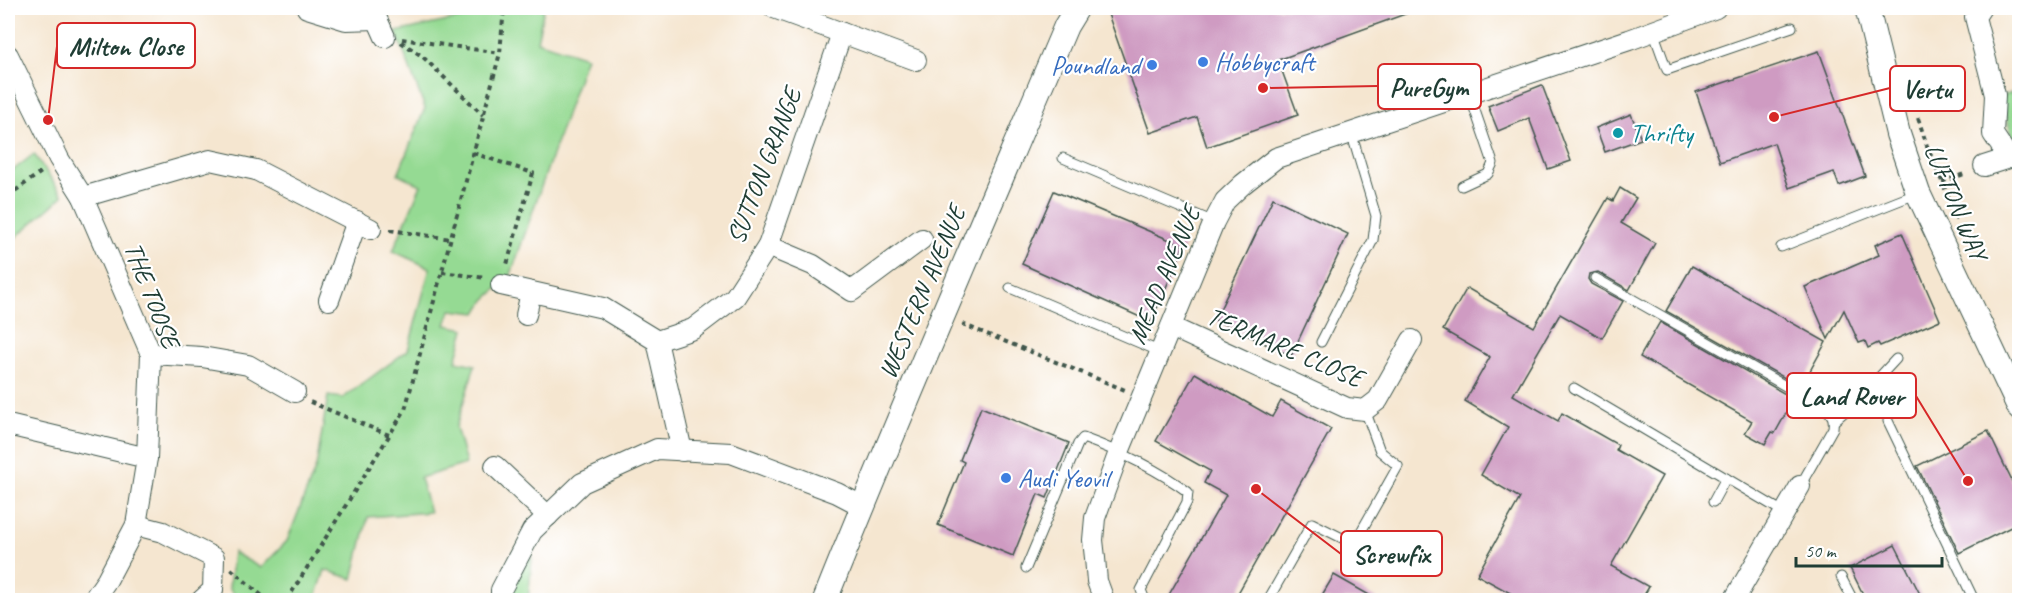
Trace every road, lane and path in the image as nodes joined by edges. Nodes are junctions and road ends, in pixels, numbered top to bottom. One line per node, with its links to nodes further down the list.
1 (307, 8): 11 (street)
2 (504, 8): 12 (path)
3 (774, 8): 10 (street)
4 (1077, 8): 43 (street, WESTERN AVENUE)
5 (1716, 8): 9 (street, MEAD AVENUE)
6 (1868, 8): 26 (street, LUFTON WAY)
7 (1981, 8): 21 (street)
8 (1792, 27): 9 (lane)
9 (1653, 31): 15 (street, MEAD AVENUE)
10 (842, 33): 14 (street); 34 (street, SUTTON GRANGE)
11 (385, 37)
12 (500, 53): 16 (path); 16 (path)
13 (8, 59): 22 (street, THE TOOSE)
14 (916, 60)
15 (1469, 93): 18 (street, MEAD AVENUE); 25 (lane)
16 (483, 115): 19 (path)
17 (1917, 116): 24 (path)
18 (1351, 132): 29 (street, MEAD AVENUE); 47 (lane)
19 (473, 153): 32 (path); 38 (path)
20 (1063, 158): 29 (lane)
21 (2014, 158): 23 (street)
22 (59, 159): 27 (path); 28 (street, THE TOOSE)
23 (1984, 166): 24 (path)
24 (1942, 182): 31 (path)
25 (1462, 186)
26 (1918, 193): 31 (street, LUFTON WAY); 35 (lane)
27 (8, 196)
28 (83, 197): 30 (street); 49 (street, THE TOOSE)
29 (1214, 222): 44 (street, MEAD AVENUE)
30 (364, 225): 32 (path); 41 (street)
31 (1933, 226): 54 (street, LUFTON WAY)
32 (451, 239): 36 (path)
33 (922, 239): 34 (street)
34 (768, 246): 46 (street, SUTTON GRANGE)
35 (1781, 247)
36 (442, 272): 38 (path); 59 (path)
37 (1595, 278): 56 (lane)
38 (501, 285): 40 (street)
39 (1010, 288): 48 (lane)
40 (531, 292): 42 (street); 46 (street)
41 (329, 300)
42 (526, 315)
43 (943, 316): 53 (path); 67 (street, WESTERN AVENUE)
44 (1171, 327): 48 (street, MEAD AVENUE); 55 (street, TERMARE CLOSE)
45 (1412, 340): 55 (street, TERMARE CLOSE)
46 (657, 341): 60 (street)
47 (1320, 342)
48 (1161, 352): 53 (street, MEAD AVENUE)
49 (151, 354): 52 (street); 62 (street, THE TOOSE)
50 (1896, 359): 56 (lane)
51 (1574, 388): 64 (lane)
52 (295, 392): 59 (path)
53 (1142, 397): 61 (street, MEAD AVENUE)
54 (2019, 409)
55 (1365, 410): 82 (lane)
56 (1834, 421): 65 (lane)
57 (1888, 421): 85 (lane)
58 (8, 425): 62 (street)
59 (390, 435): 77 (path)
60 (682, 451): 67 (street); 69 (street)
61 (1119, 452): 72 (lane); 80 (street, MEAD AVENUE); 81 (lane)
62 (147, 458): 70 (street, THE TOOSE)
63 (495, 466): 69 (street)
64 (1726, 478): 66 (lane); 68 (lane)
65 (1800, 486): 68 (street)
66 (1713, 502)
67 (862, 506): 79 (street, WESTERN AVENUE)
68 (1785, 513): 83 (street)
69 (548, 516): 78 (street)
70 (136, 525): 71 (street); 74 (street, THE TOOSE)
71 (214, 558): 75 (street); 76 (path)
72 (1026, 568)
73 (1841, 576): 84 (lane)
74 (93, 600)
75 (202, 600)
76 (267, 600)
77 (287, 600)
78 (501, 600)
79 (825, 600)
80 (1104, 600)
81 (1145, 600)
82 (1268, 600)
83 (1734, 600)
84 (1853, 600)
85 (1974, 600)

